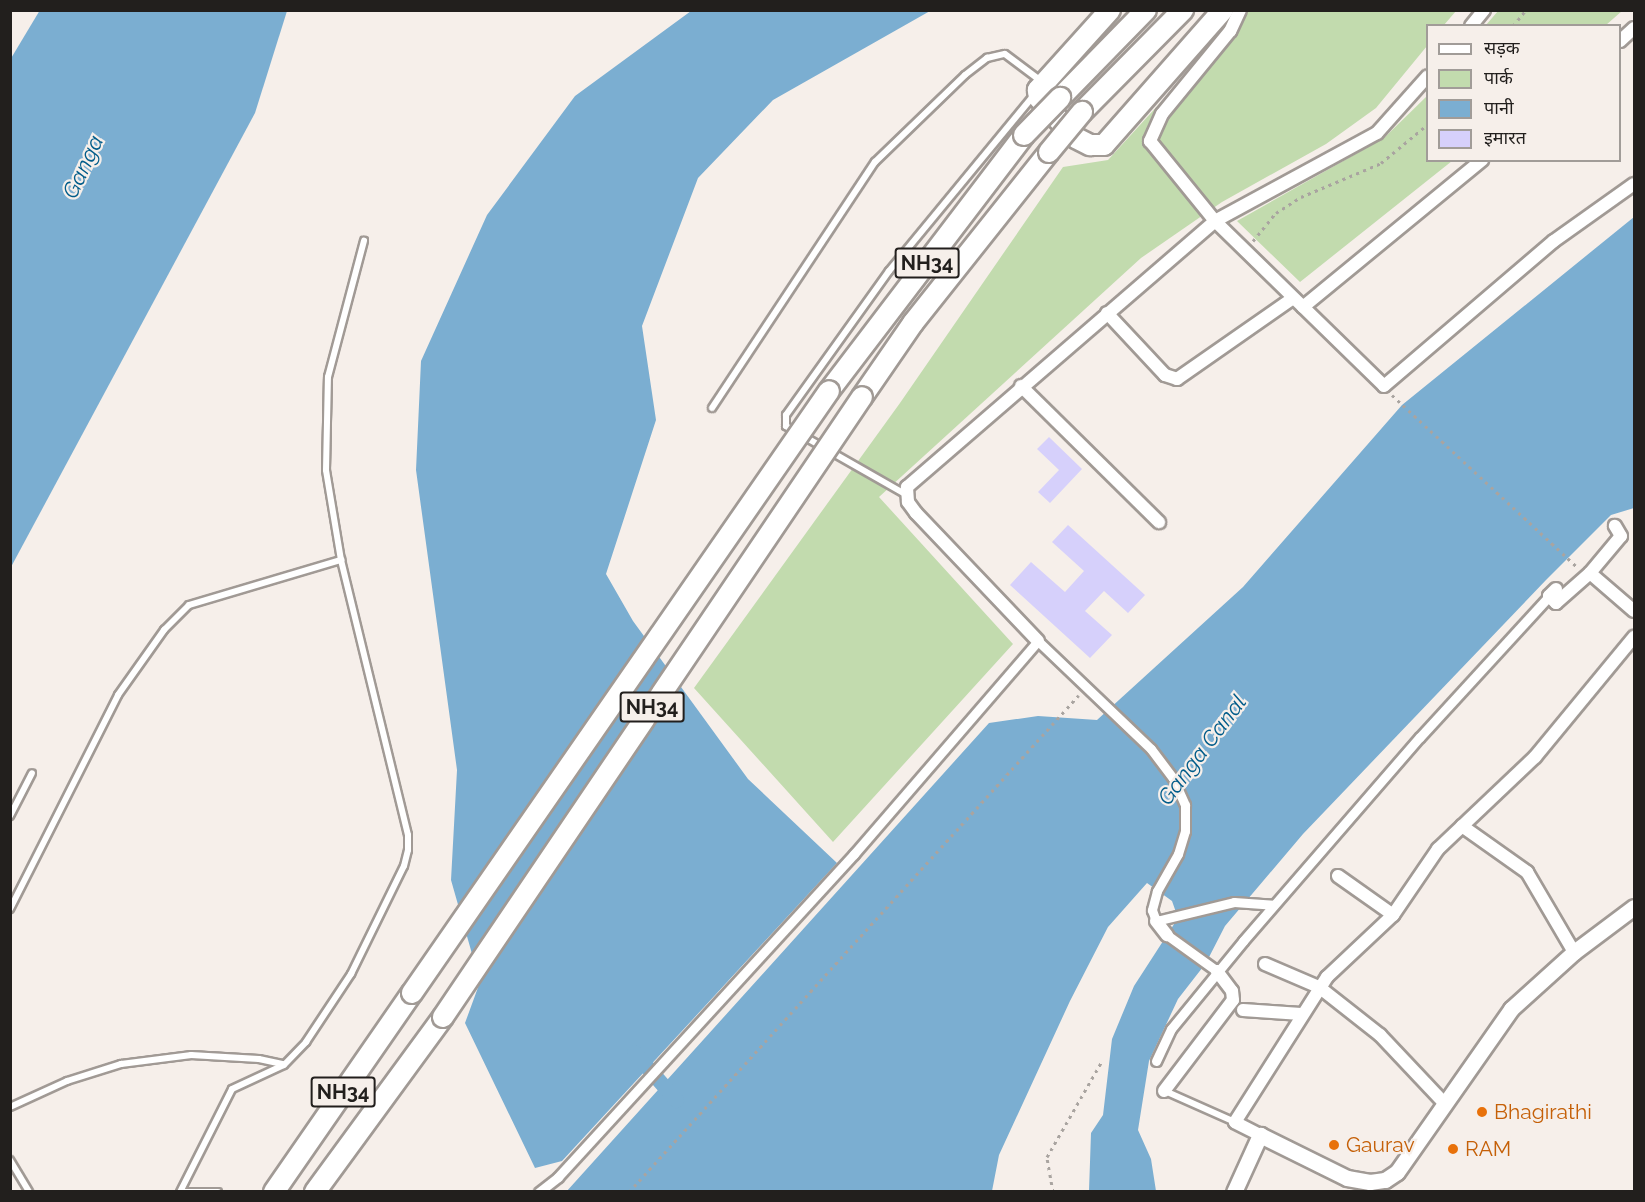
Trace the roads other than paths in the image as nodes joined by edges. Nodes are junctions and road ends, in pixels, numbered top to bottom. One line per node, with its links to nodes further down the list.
1 (1110, 10): 11 (highway)
2 (1146, 10): 57 (highway, NH34, bridge)
3 (1183, 10): 58 (highway, NH34, bridge)
4 (1223, 10): 11 (highway)
5 (1240, 10): 14 (street)
6 (1484, 10): 7 (street)
7 (1473, 24)
8 (1635, 28): 9 (street)
9 (1621, 40)
10 (1426, 78): 14 (street)
11 (1040, 86): 20 (lane); 21 (lane)
12 (1480, 162): 17 (street)
13 (1635, 184): 17 (street)
14 (1215, 221): 16 (street); 18 (street)
15 (364, 242): 24 (lane)
16 (1293, 298): 17 (street); 18 (street)
17 (1303, 307)
18 (1107, 313): 19 (street)
19 (1021, 386): 21 (street); 22 (street)
20 (712, 408)
21 (905, 494): 29 (street)
22 (1159, 522)
23 (1616, 526): 25 (street)
24 (341, 560): 36 (lane); 47 (lane)
25 (1585, 571): 26 (street); 27 (street)
26 (1552, 593): 34 (street)
27 (1635, 611)
28 (1635, 637): 32 (street)
29 (1038, 641): 38 (street); 59 (street)
30 (32, 773): 31 (lane)
31 (10, 816)
32 (1462, 826): 37 (street); 40 (street)
33 (1338, 876): 37 (street)
34 (1274, 905): 38 (street); 42 (street)
35 (1635, 907): 40 (street)
36 (10, 909)
37 (1393, 915): 43 (street)
38 (1156, 921): 39 (street)
39 (1167, 935): 42 (street)
40 (1574, 952): 49 (street)
41 (1265, 964): 43 (street)
42 (1217, 971): 46 (street); 48 (street)
43 (1319, 987): 45 (street); 49 (street)
44 (1243, 1010): 45 (street)
45 (1301, 1014): 51 (street)
46 (1156, 1061)
47 (284, 1065): 50 (lane); 55 (lane)
48 (1164, 1091): 51 (lane)
49 (1446, 1106): 52 (street)
50 (11, 1107)
51 (1234, 1122): 52 (street)
52 (1260, 1135): 60 (street)
53 (10, 1160): 54 (lane)
54 (29, 1191)
55 (181, 1191): 56 (lane)
56 (218, 1191)
57 (274, 1191)
58 (315, 1191)
59 (539, 1191)
60 (1234, 1191)

